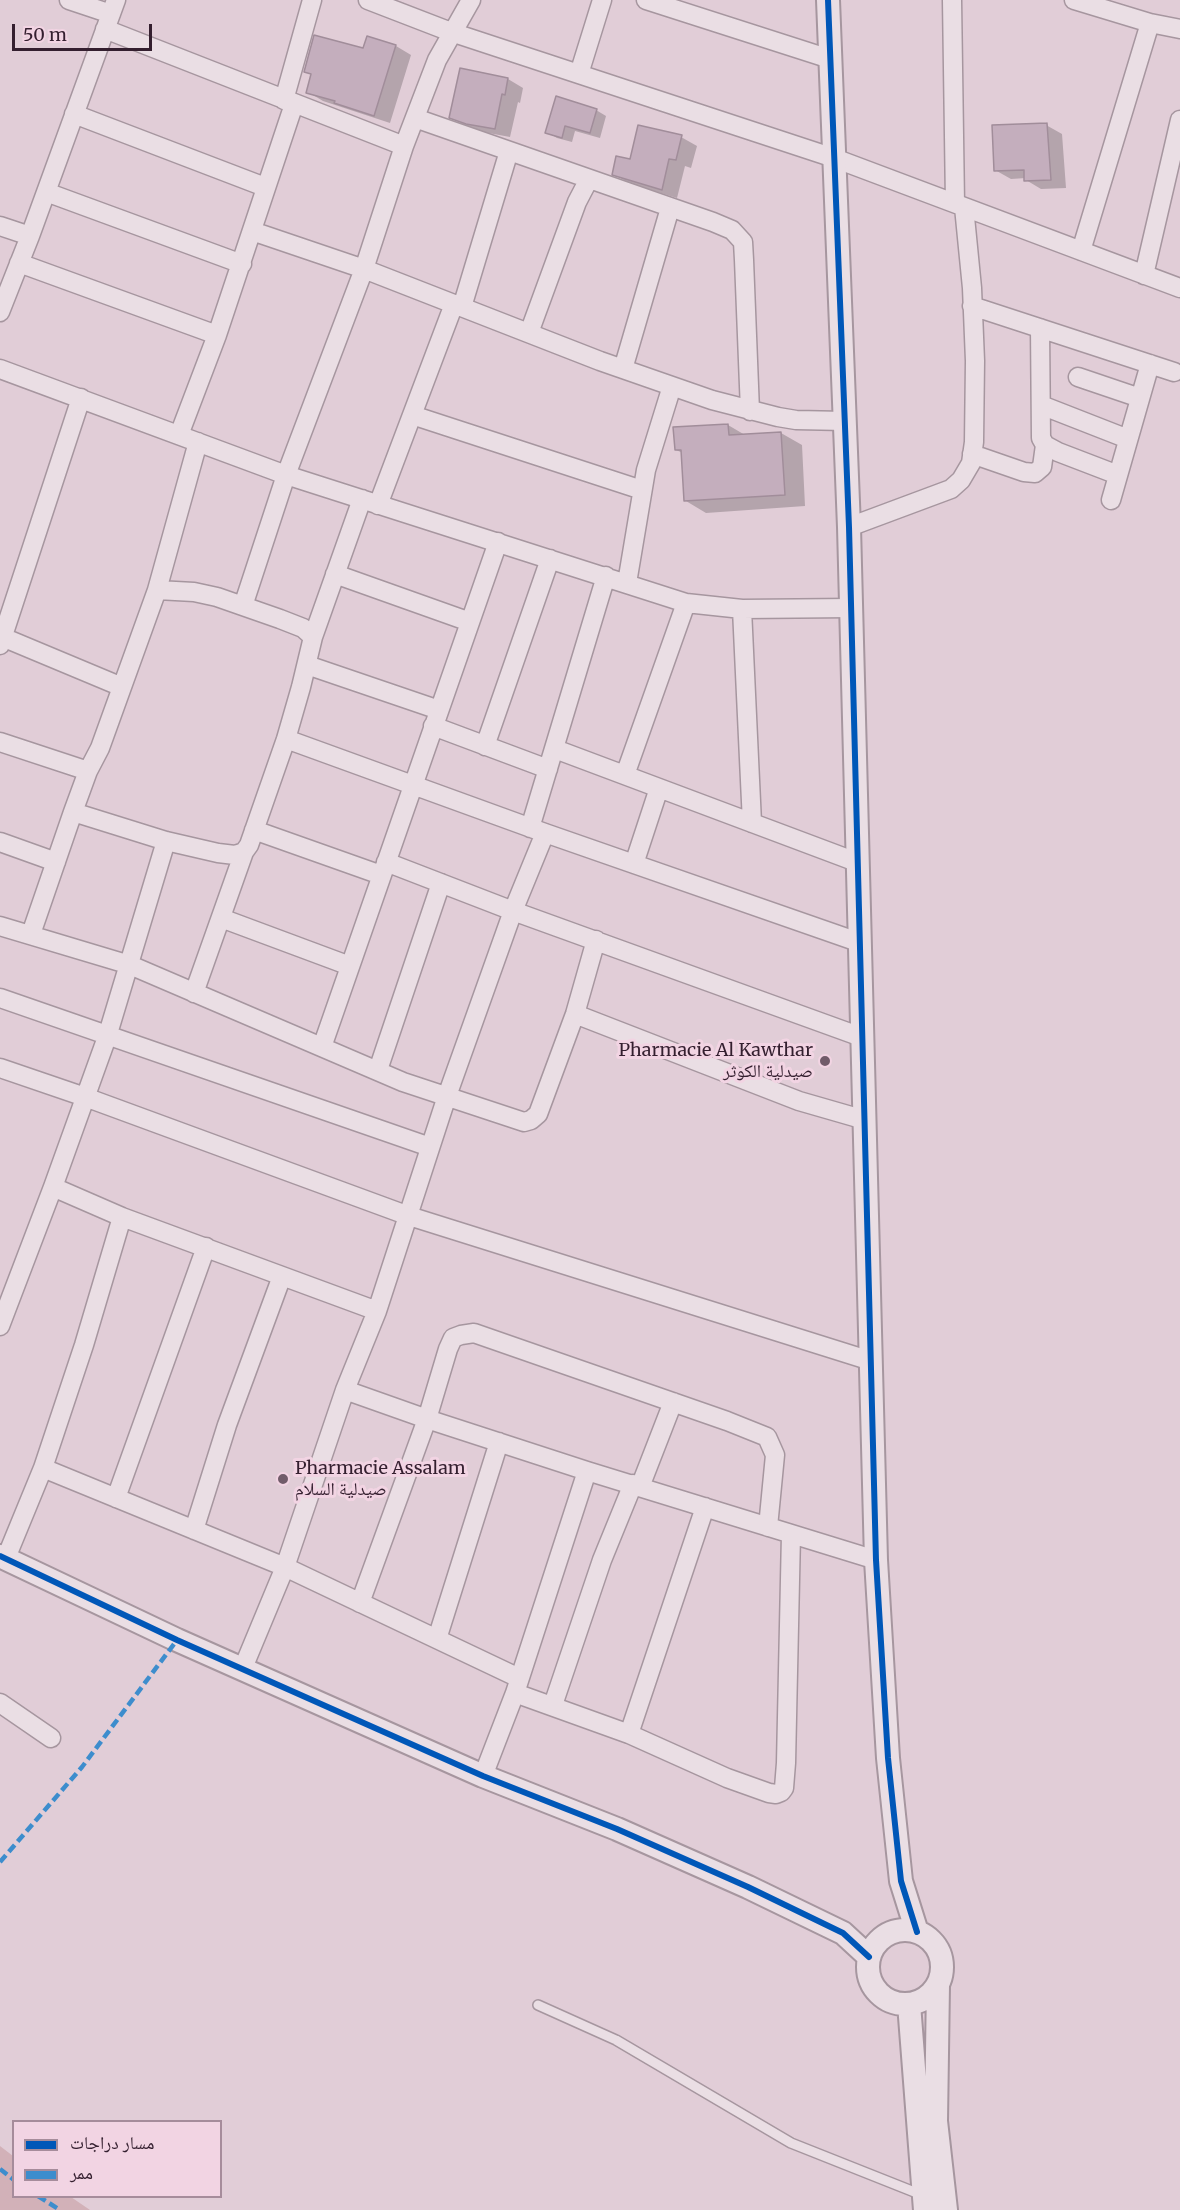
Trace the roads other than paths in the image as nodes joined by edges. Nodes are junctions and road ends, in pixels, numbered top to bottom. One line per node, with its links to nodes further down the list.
1 (69, 0): 11 (street)
2 (312, 0): 17 (street)
3 (368, 0): 14 (street)
4 (471, 0): 14 (street)
5 (602, 0): 16 (street)
6 (646, 0): 10 (street)
7 (828, 0): 15 (street)
8 (952, 0): 27 (street)
9 (1074, 0): 12 (street)
10 (678, 5): 15 (street)
11 (111, 14): 17 (street); 18 (street)
12 (1150, 23): 13 (street); 32 (street)
13 (1180, 29)
14 (452, 32): 16 (street); 19 (street)
15 (831, 59): 23 (street)
16 (579, 74): 23 (street)
17 (289, 102): 21 (street); 25 (street)
18 (74, 114): 25 (street); 26 (street)
19 (415, 118): 21 (street); 22 (street)
20 (1180, 120): 36 (street)
21 (404, 146): 35 (street)
22 (509, 151): 24 (street); 38 (street)
23 (834, 158): 27 (street); 55 (street)
24 (589, 179): 28 (street); 42 (street)
25 (265, 187): 30 (street)
26 (46, 192): 31 (street); 34 (street)
27 (960, 205): 32 (street); 39 (street)
28 (670, 208): 46 (street); 53 (street)
29 (0, 226): 31 (street)
30 (252, 231): 34 (street); 35 (street)
31 (30, 236): 33 (street)
32 (1081, 250): 36 (street)
33 (19, 263): 40 (street); 43 (street)
34 (242, 264): 43 (street)
35 (364, 269): 38 (street); 61 (street)
36 (1144, 275): 37 (street)
37 (1180, 288)
38 (458, 305): 42 (street); 54 (street)
39 (972, 306): 41 (street); 60 (street)
40 (0, 312)
41 (1040, 328): 44 (street); 52 (street)
42 (528, 333): 46 (street)
43 (218, 335): 56 (street)
44 (1150, 364): 47 (street); 51 (street)
45 (0, 369): 50 (street)
46 (623, 369): 49 (street)
47 (1174, 372)
48 (1078, 377): 51 (street)
49 (672, 386): 53 (street); 63 (street)
50 (81, 398): 56 (street); 79 (street)
51 (1140, 398): 57 (street)
52 (1041, 405): 57 (street); 59 (street)
53 (750, 411): 55 (street)
54 (412, 415): 63 (street); 65 (street)
55 (845, 421): 66 (street)
56 (179, 435): 58 (street)
57 (1128, 439): 62 (street)
58 (198, 442): 61 (street); 72 (street)
59 (1045, 445): 60 (street); 62 (street)
60 (972, 454): 66 (street)
61 (286, 475): 65 (street); 74 (street)
62 (1118, 475): 64 (street)
63 (642, 490): 71 (street)
64 (1111, 500)
65 (370, 502): 67 (street); 69 (street)
66 (849, 527): 75 (street)
67 (498, 542): 68 (street); 77 (street)
68 (550, 559): 70 (street); 85 (street)
69 (335, 574): 77 (street); 78 (street)
70 (606, 576): 71 (street); 86 (street)
71 (627, 583): 73 (street)
72 (157, 590): 74 (street); 81 (street)
73 (686, 603): 76 (street); 89 (street)
74 (243, 606): 78 (street)
75 (852, 608): 76 (street); 100 (street)
76 (742, 609): 93 (street)
77 (470, 622): 82 (street)
78 (312, 637): 80 (street)
79 (1, 639): 81 (street)
80 (307, 665): 82 (street); 83 (street)
81 (122, 687): 88 (street)
82 (436, 718): 85 (street); 90 (street)
83 (286, 739): 90 (street); 94 (street)
84 (0, 742): 88 (street)
85 (485, 746): 87 (street)
86 (555, 749): 87 (street); 89 (street)
87 (548, 769): 95 (street)
88 (88, 771): 92 (street)
89 (625, 776): 91 (street)
90 (412, 786): 95 (street); 102 (street)
91 (659, 788): 93 (street); 101 (street)
92 (73, 812): 96 (street); 99 (street)
93 (752, 823): 100 (street)
94 (254, 830): 98 (street); 102 (street)
95 (537, 831): 101 (street); 104 (street)
96 (166, 841): 98 (street); 110 (street)
97 (0, 842): 99 (street)
98 (244, 852): 105 (street)
99 (56, 862): 107 (street)
100 (859, 863): 109 (street)
101 (634, 864): 109 (street)
102 (384, 868): 103 (street); 111 (street)
103 (441, 883): 104 (street); 119 (street)
104 (513, 911): 108 (street); 120 (street)
105 (220, 918): 111 (street); 112 (street)
106 (0, 926): 107 (street)
107 (31, 934): 110 (street)
108 (596, 940): 114 (street); 116 (street)
109 (861, 943): 116 (street)
110 (130, 965): 112 (street); 115 (street)
111 (350, 966): 117 (street)
112 (194, 993): 117 (street)
113 (0, 998): 115 (street)
114 (575, 1014): 120 (street); 122 (street)
115 (107, 1037): 121 (street); 123 (street)
116 (864, 1038): 122 (street)
117 (322, 1047): 119 (street)
118 (0, 1068): 121 (street)
119 (378, 1070): 120 (street)
120 (447, 1096): 123 (street)
121 (85, 1097): 124 (street); 125 (street)
122 (865, 1120): 132 (street)
123 (430, 1147): 125 (street)
124 (53, 1187): 126 (street); 129 (street)
125 (409, 1216): 130 (street); 132 (street)
126 (122, 1217): 127 (street); 137 (street)
127 (206, 1247): 128 (street); 140 (street)
128 (282, 1276): 130 (street); 143 (street)
129 (5, 1299): 131 (street)
130 (377, 1311): 133 (street)
131 (0, 1326)
132 (871, 1361): 146 (street)
133 (345, 1390): 135 (street); 147 (street)
134 (673, 1402): 135 (street); 139 (street); 142 (street)
135 (427, 1419): 136 (street); 148 (street)
136 (500, 1442): 138 (street); 149 (street)
137 (43, 1468): 140 (street); 145 (street)
138 (587, 1471): 139 (street); 151 (street)
139 (637, 1486): 141 (street); 153 (street)
140 (116, 1498): 143 (street)
141 (705, 1507): 142 (street); 154 (street)
142 (768, 1527): 144 (street)
143 (194, 1530): 147 (street)
144 (791, 1534): 146 (street); 154 (street)
145 (3, 1557): 150 (street)
146 (876, 1560): 157 (street)
147 (285, 1567): 148 (street); 150 (street)
148 (360, 1603): 149 (street)
149 (437, 1640): 151 (street)
150 (243, 1668): 156 (street)
151 (517, 1685): 153 (street); 156 (street)
152 (0, 1703): 155 (street)
153 (553, 1706): 154 (street)
154 (629, 1734)
155 (51, 1738)
156 (483, 1776): 160 (street)
157 (901, 1881): 158 (street); 159 (street)
158 (892, 1932): 159 (street); 160 (street); 161 (street)
159 (917, 1932): 162 (street)
160 (843, 1933): 161 (street)
161 (869, 1957): 163 (street)
162 (938, 1985): 163 (street); 166 (street)
163 (909, 2004): 165 (street)
164 (538, 2005): 165 (lane)
165 (923, 2203)
166 (946, 2210)

